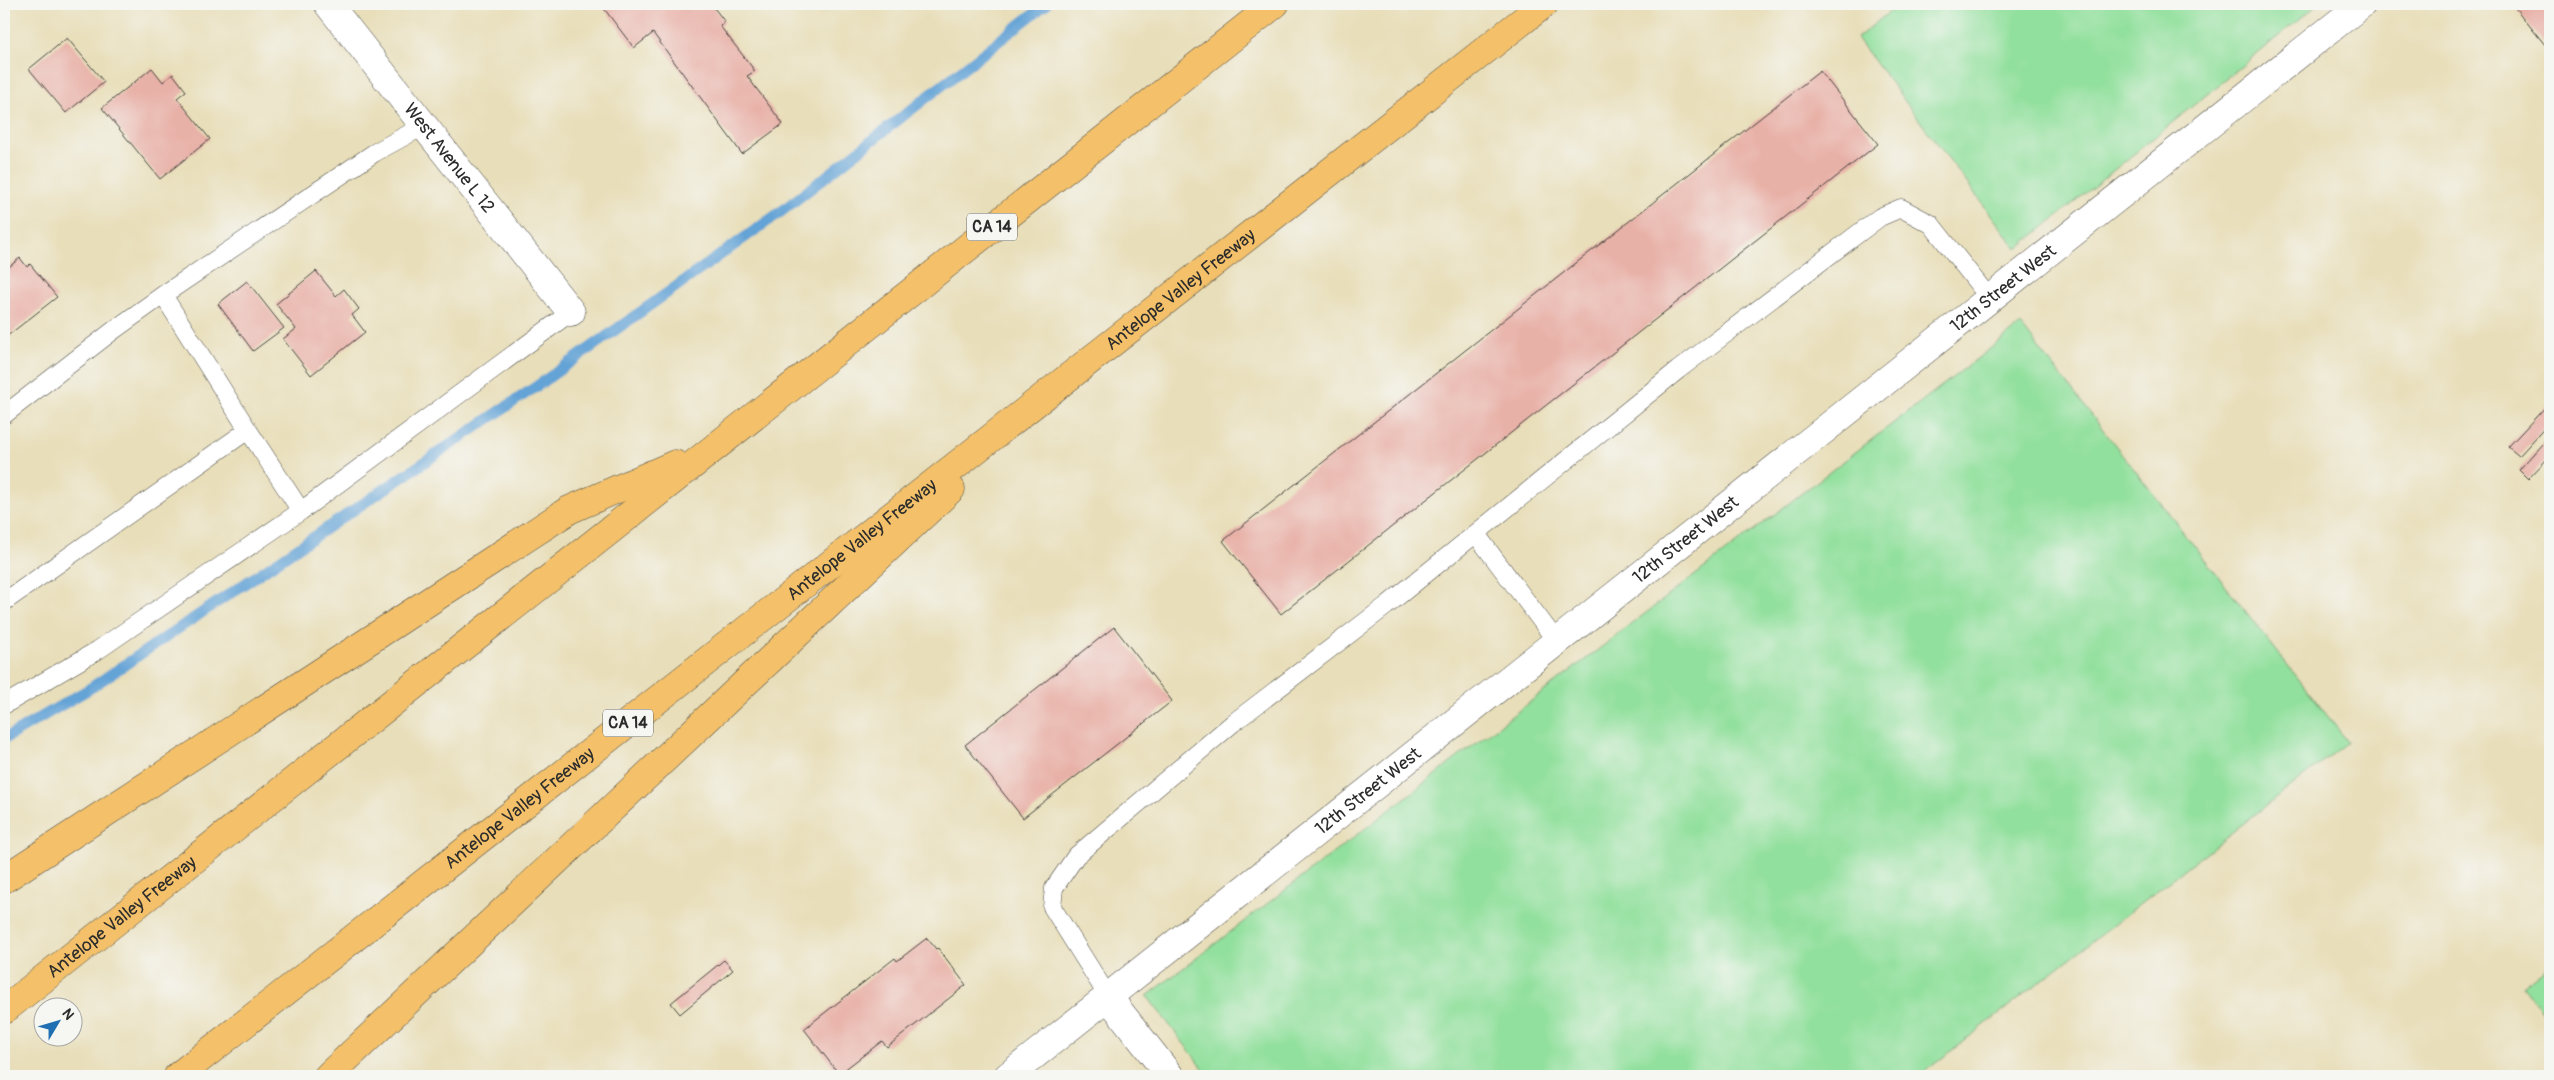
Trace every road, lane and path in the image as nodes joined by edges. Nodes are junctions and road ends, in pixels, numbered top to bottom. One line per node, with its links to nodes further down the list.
1 (328, 4): 5 (street, West Avenue L 12)
2 (1275, 4): 12 (highway, Antelope Valley Freeway / CA 14)
3 (1544, 4): 9 (highway, Antelope Valley Freeway / CA 14)
4 (2362, 4): 7 (street, 12th Street West)
5 (425, 125): 6 (lane); 8 (street, West Avenue L 12)
6 (163, 295): 10 (lane); 11 (lane)
7 (1990, 299): 14 (lane); 16 (street, 12th Street West)
8 (571, 312): 13 (lane)
9 (1078, 370): 21 (highway, Antelope Valley Freeway / CA 14); 22 (highway)
10 (4, 415)
11 (248, 430): 13 (lane); 15 (lane)
12 (709, 450): 18 (highway); 20 (highway, Antelope Valley Freeway / CA 14)
13 (301, 511): 17 (lane)
14 (1476, 534): 16 (lane); 19 (lane)
15 (4, 602)
16 (1557, 642): 19 (street, 12th Street West)
17 (4, 705)
18 (4, 879)
19 (1109, 998): 23 (street, 12th Street West); 24 (street)
20 (4, 1010)
21 (178, 1076)
22 (328, 1076)
23 (1008, 1076)
24 (1170, 1076)

